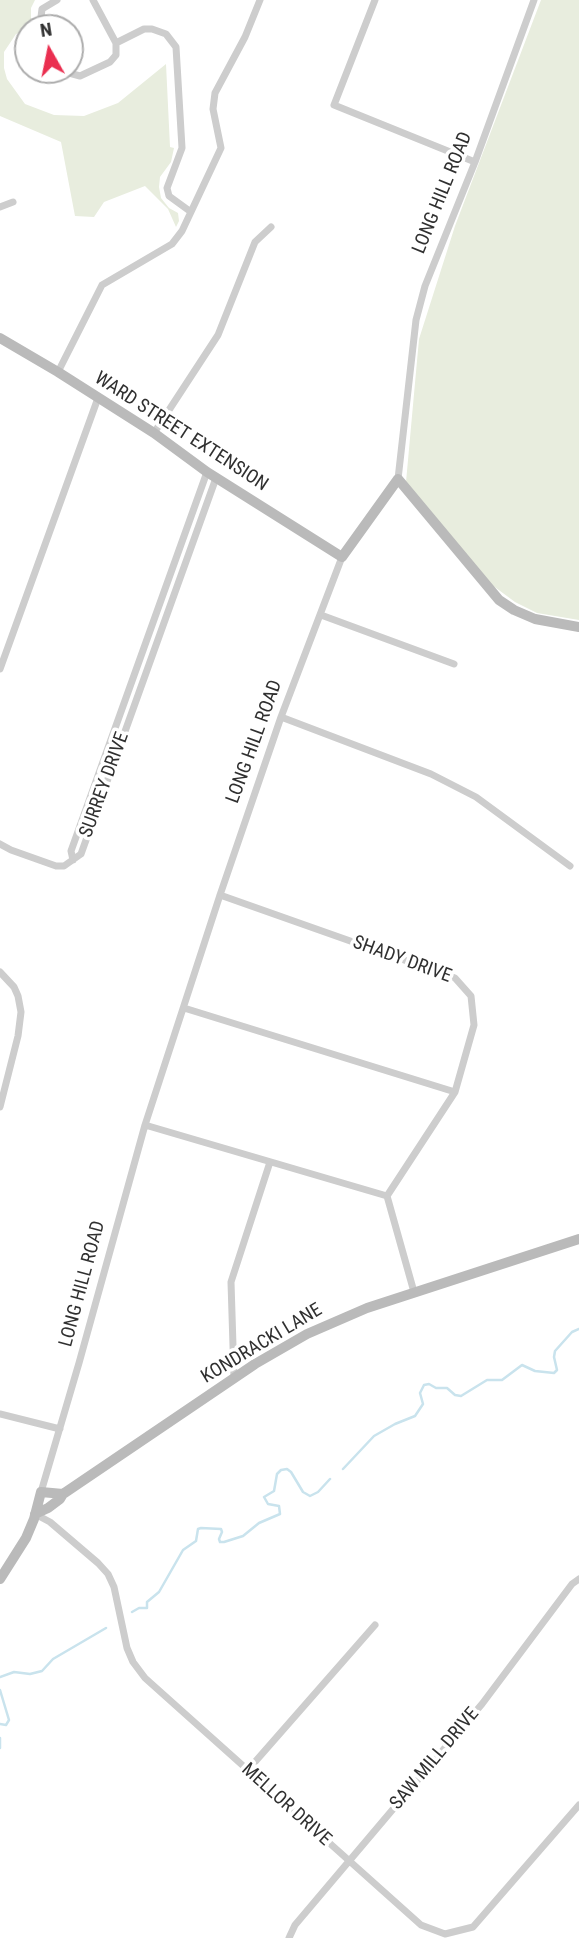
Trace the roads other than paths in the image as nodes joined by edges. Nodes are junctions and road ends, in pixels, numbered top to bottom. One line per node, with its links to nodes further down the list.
1 (57, 0): 6 (street)
2 (93, 0): 7 (street)
3 (260, 0): 12 (street)
4 (375, 0): 9 (street)
5 (534, 0): 9 (street, LONG HILL ROAD)
6 (41, 14)
7 (116, 43): 8 (street); 12 (street)
8 (84, 74)
9 (475, 162): 19 (street, LONG HILL ROAD)
10 (13, 202): 11 (street)
11 (0, 207)
12 (191, 212): 15 (street)
13 (271, 227): 17 (street)
14 (0, 338): 15 (main road, WARD STREET EXTENSION)
15 (58, 372): 16 (main road, WARD STREET EXTENSION)
16 (98, 398): 17 (main road, WARD STREET EXTENSION); 24 (street)
17 (154, 433): 18 (main road, WARD STREET EXTENSION)
18 (211, 475): 20 (main road, WARD STREET EXTENSION); 26 (street, SURREY DRIVE)
19 (398, 479): 20 (main road, LONG HILL ROAD); 22 (main road)
20 (342, 557): 21 (street, LONG HILL ROAD)
21 (321, 615): 23 (street); 25 (street, LONG HILL ROAD)
22 (579, 627)
23 (454, 664)
24 (0, 669)
25 (281, 717): 27 (street); 28 (street, LONG HILL ROAD)
26 (0, 844)
27 (570, 866)
28 (220, 895): 30 (street, LONG HILL ROAD); 31 (street, SHADY DRIVE)
29 (0, 972): 32 (street)
30 (184, 1008): 31 (street); 33 (street, LONG HILL ROAD)
31 (455, 1092): 35 (street, SHADY DRIVE)
32 (0, 1107)
33 (145, 1125): 34 (street); 40 (street, LONG HILL ROAD)
34 (270, 1162): 35 (street); 38 (street)
35 (387, 1196): 37 (street)
36 (579, 1238): 37 (main road, KONDRACKI LANE)
37 (414, 1292): 38 (main road, KONDRACKI LANE)
38 (234, 1378): 42 (main road, KONDRACKI LANE)
39 (0, 1414): 40 (street)
40 (60, 1429): 41 (street, LONG HILL ROAD)
41 (41, 1492): 42 (main road); 43 (main road, LONG HILL ROAD)
42 (63, 1494): 43 (main road, KONDRACKI LANE)
43 (35, 1514): 44 (main road); 47 (street, MELLOR DRIVE)
44 (0, 1579)
45 (579, 1579): 49 (street, SAW MILL DRIVE)
46 (375, 1625): 47 (street)
47 (247, 1771): 49 (street, MELLOR DRIVE)
48 (579, 1805): 49 (street, MELLOR DRIVE)
49 (349, 1862): 50 (street, SAW MILL DRIVE)
50 (289, 1938)

